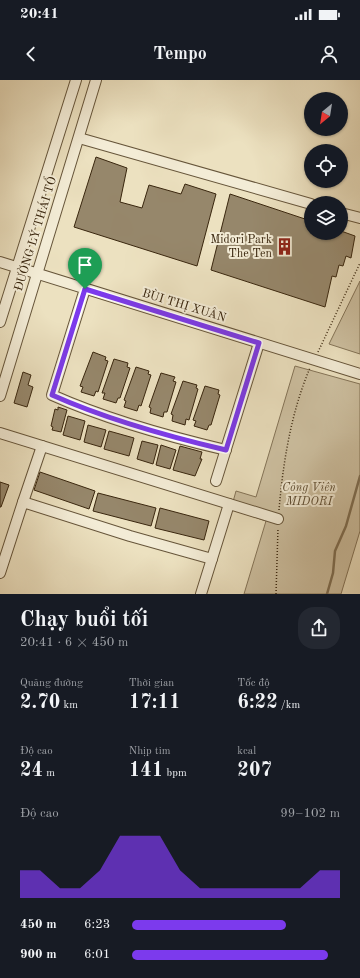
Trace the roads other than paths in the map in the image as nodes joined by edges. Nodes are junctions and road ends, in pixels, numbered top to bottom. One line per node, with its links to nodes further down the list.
1 (76, 80): 8 (street, ĐƯỜNG LÝ THÁI TỔ)
2 (96, 80): 3 (street, ĐƯỜNG LÝ THÁI TỔ)
3 (78, 138): 4 (street); 9 (street, ĐƯỜNG LÝ THÁI TỔ)
4 (304, 202)
5 (348, 215): 6 (street)
6 (360, 218)
7 (0, 262): 8 (street, BÙI THỊ XUÂN)
8 (17, 267): 9 (street, BÙI THỊ XUÂN); 11 (street, ĐƯỜNG LÝ THÁI TỔ)
9 (37, 274): 10 (street, BÙI THỊ XUÂN); 14 (street, ĐƯỜNG LÝ THÁI TỔ)
10 (85, 289): 12 (street, BÙI THỊ XUÂN); 17 (street)
11 (0, 322)
12 (259, 343): 13 (street, BÙI THỊ XUÂN); 17 (street)
13 (360, 374)
14 (0, 396)
15 (0, 434): 16 (street)
16 (42, 446): 19 (street); 20 (street)
17 (226, 450): 18 (street)
18 (216, 481)
19 (23, 502): 22 (street); 23 (street)
20 (229, 504): 21 (street); 22 (street)
21 (278, 519)
22 (212, 559): 24 (street)
23 (0, 573)
24 (201, 594)

